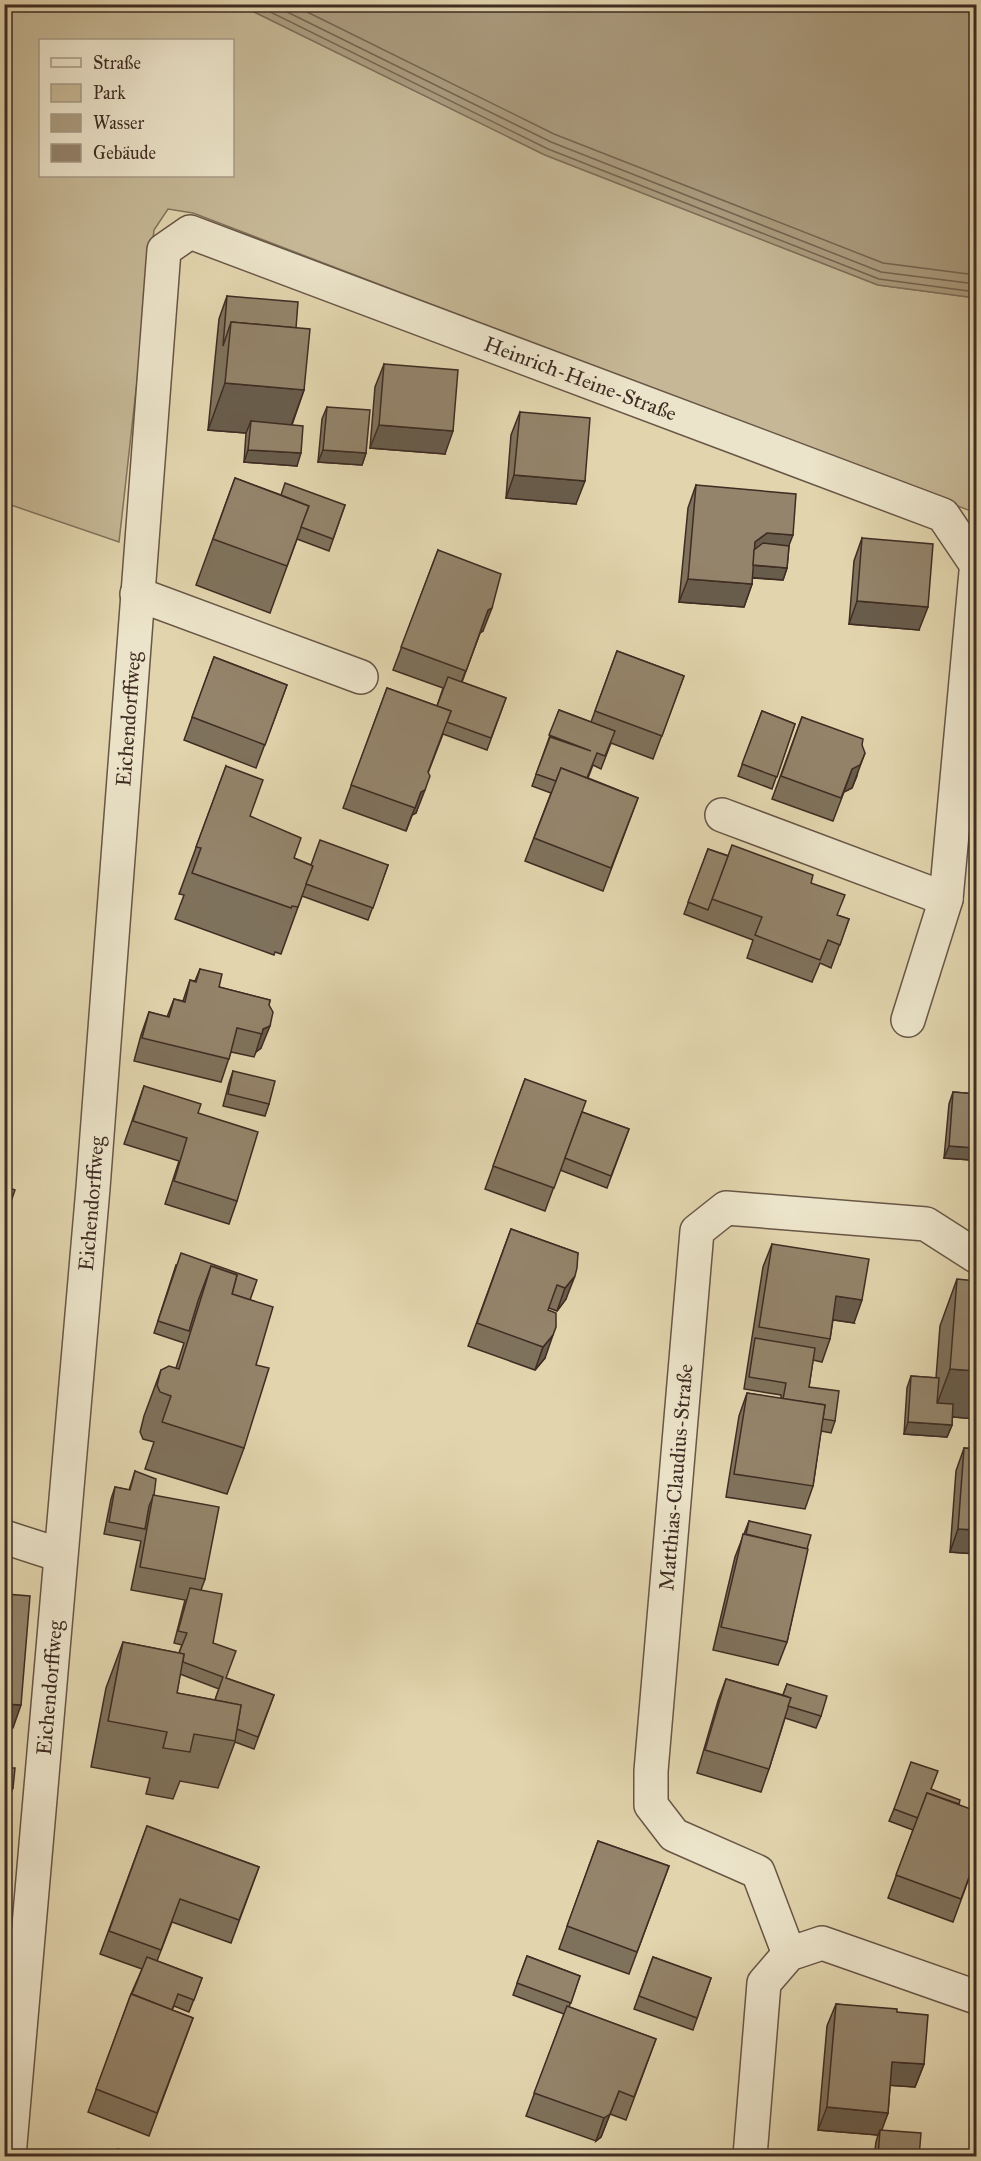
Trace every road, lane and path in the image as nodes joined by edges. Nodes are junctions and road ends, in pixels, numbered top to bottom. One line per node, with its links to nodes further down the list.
1 (164, 250): 2 (street, Heinrich-Heine-Straße); 4 (street, Eichendorffweg)
2 (976, 564)
3 (976, 572): 7 (street)
4 (137, 594): 5 (street); 11 (street, Eichendorffweg)
5 (361, 676)
6 (722, 815): 7 (street)
7 (946, 899): 8 (street)
8 (908, 1020)
9 (976, 1256): 12 (street, Matthias-Claudius-Straße)
10 (4, 1537): 11 (street)
11 (60, 1555): 14 (street, Eichendorffweg)
12 (789, 1954): 13 (street); 15 (street)
13 (976, 1997)
14 (9, 2157)
15 (750, 2157)

